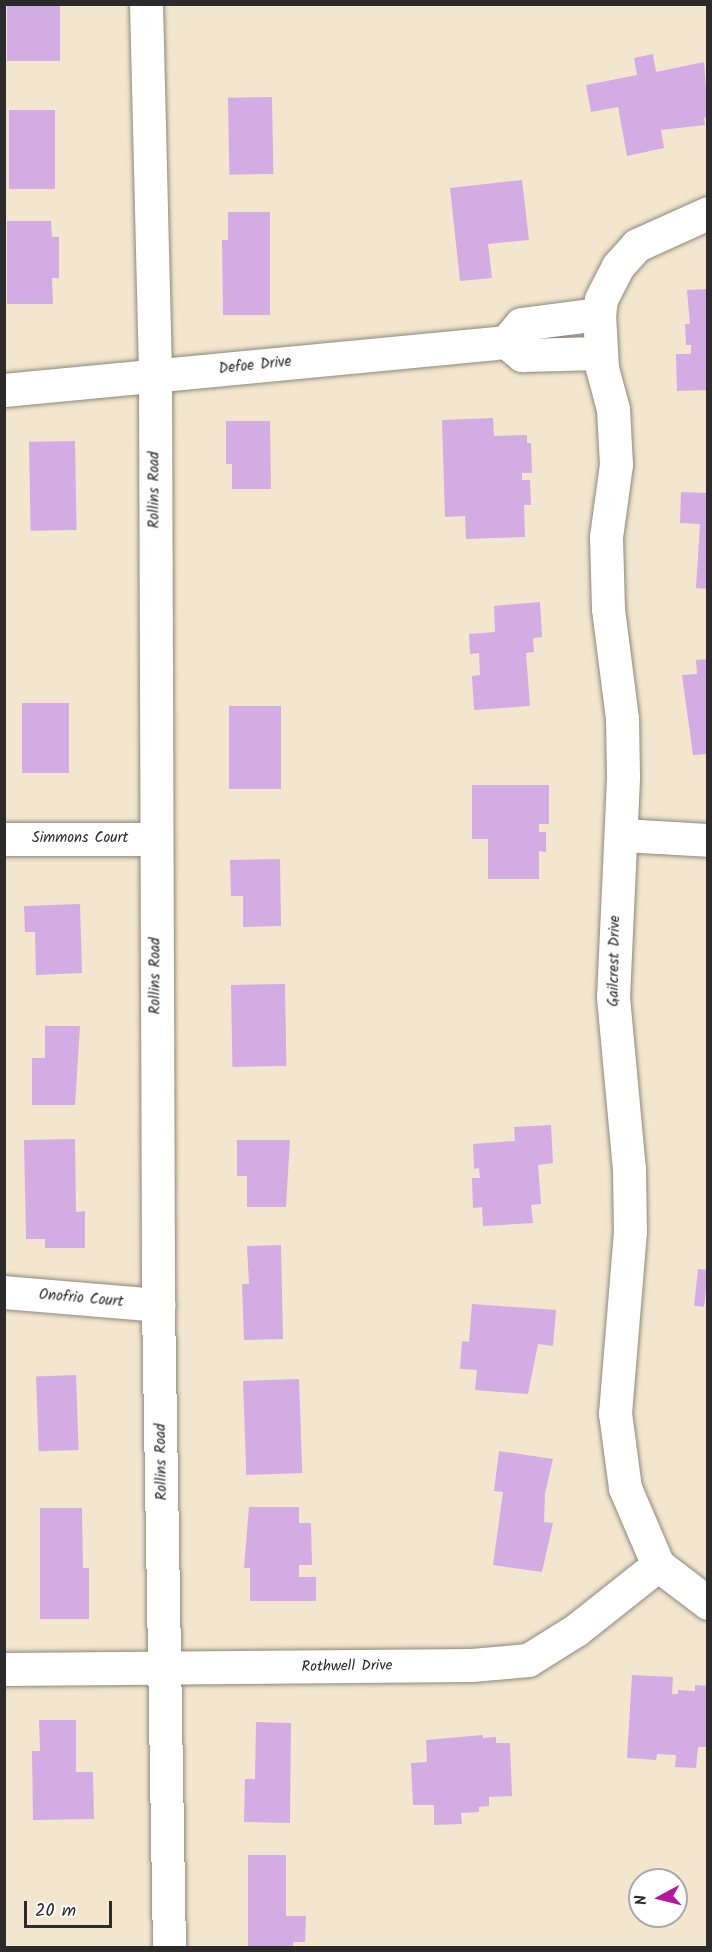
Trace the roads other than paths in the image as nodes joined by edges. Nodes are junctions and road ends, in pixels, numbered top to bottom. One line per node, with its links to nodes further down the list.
1 (146, 4): 6 (street, Rollins Road)
2 (708, 213): 3 (street)
3 (599, 314): 4 (street); 5 (street, Gailcrest Drive)
4 (506, 342): 5 (street); 6 (street, Defoe Drive)
5 (601, 352): 8 (street, Gailcrest Drive)
6 (155, 376): 7 (street, Defoe Drive); 10 (street, Rollins Road)
7 (4, 390)
8 (621, 835): 11 (street); 14 (street, Gailcrest Drive)
9 (4, 839): 10 (street, Simmons Court)
10 (155, 839): 13 (street, Rollins Road)
11 (708, 840)
12 (4, 1292): 13 (street, Onofrio Court)
13 (158, 1305): 17 (street, Rollins Road)
14 (658, 1565): 15 (street); 17 (street, Rothwell Drive)
15 (708, 1603)
16 (4, 1670): 17 (street, Rothwell Drive)
17 (166, 1670): 18 (street, Rollins Road)
18 (169, 1947)

